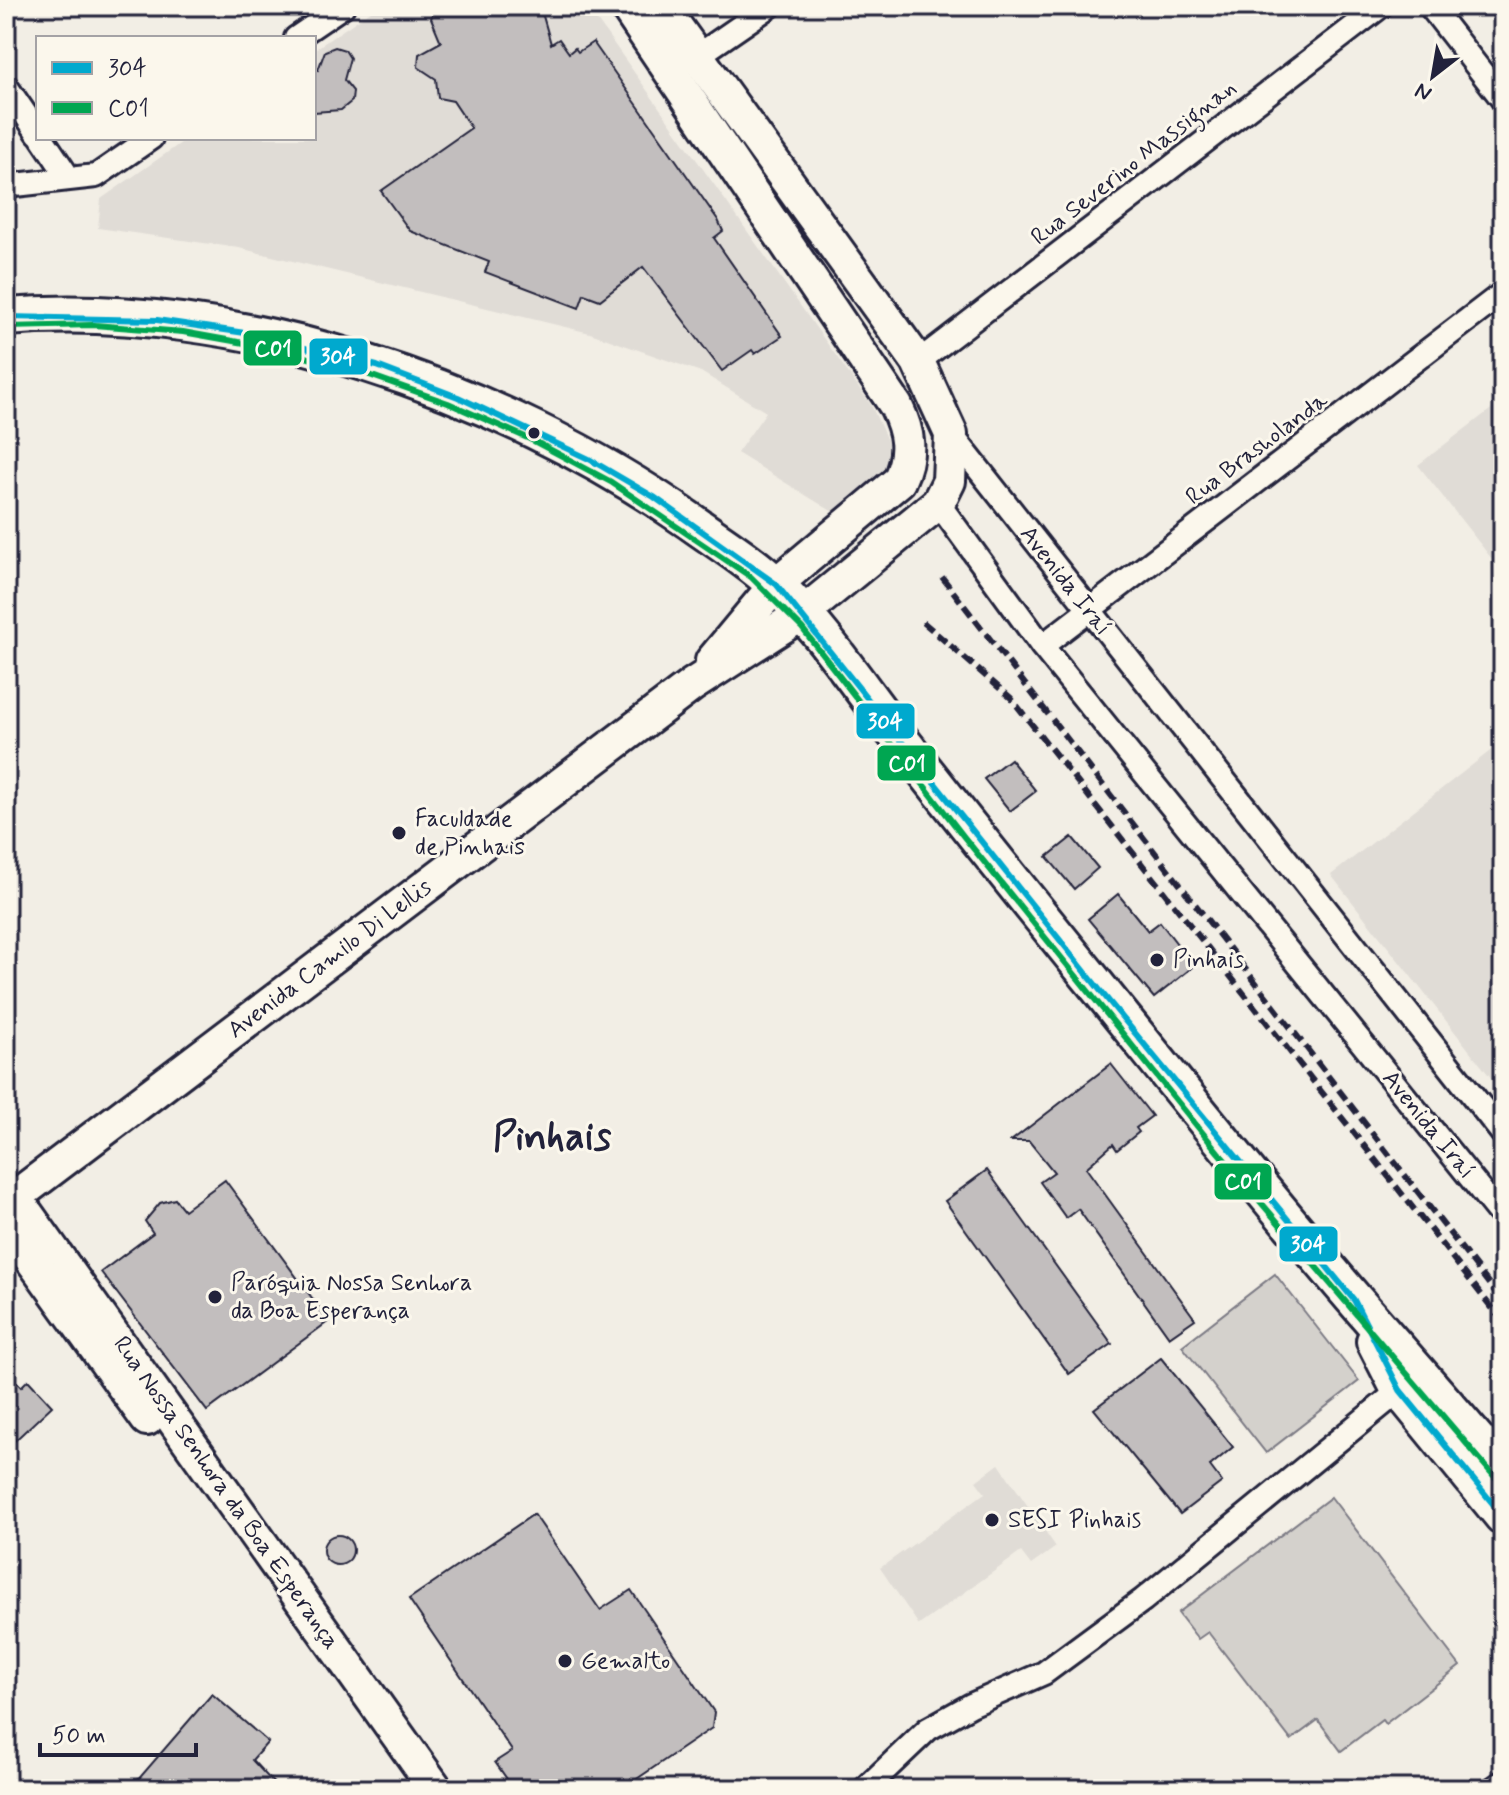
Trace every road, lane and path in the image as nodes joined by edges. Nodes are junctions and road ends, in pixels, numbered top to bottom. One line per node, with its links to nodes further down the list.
1 (343, 6): 7 (street)
2 (626, 6): 21 (main road, Avenida Camilo Di Lellis)
3 (661, 6): 8 (main road, Avenida Iraí)
4 (770, 6): 8 (street)
5 (1381, 6): 18 (street, Rua Severino Massignan)
6 (1430, 6): 10 (street)
7 (299, 36)
8 (696, 57): 18 (main road, Avenida Iraí)
9 (6, 86): 11 (street)
10 (1503, 100)
11 (36, 130)
12 (43, 140): 14 (street)
13 (148, 140): 14 (street)
14 (69, 178): 15 (street)
15 (6, 186)
16 (1503, 293): 22 (street, Rua Brasholanda)
17 (6, 317): 21 (main road)
18 (918, 362): 19 (main road, Avenida Iraí)
19 (951, 434): 20 (main road); 22 (street, Avenida Iraí)
20 (938, 503): 23 (main road, Avenida Camilo Di Lellis); 24 (street, Avenida Iraí)
21 (776, 584): 23 (main road); 25 (main road, Avenida Camilo Di Lellis)
22 (1088, 611): 24 (street, Rua Brasholanda); 26 (street, Avenida Iraí)
23 (802, 614): 25 (main road, Avenida Camilo Di Lellis); 29 (main road)
24 (1042, 646): 28 (street, Avenida Iraí)
25 (692, 685): 27 (main road, Avenida Camilo Di Lellis)
26 (1503, 1134)
27 (9, 1208): 34 (main road, Rua Nossa Senhora da Boa Esperança); 35 (main road, Rua Nossa Senhora da Boa Esperança)
28 (1503, 1218)
29 (1354, 1300): 30 (main road); 31 (main road)
30 (1400, 1390): 32 (main road); 36 (street)
31 (1503, 1471)
32 (1503, 1516)
33 (1503, 1782): 37 (street)
34 (412, 1789)
35 (436, 1789)
36 (865, 1789)
37 (1493, 1789)

